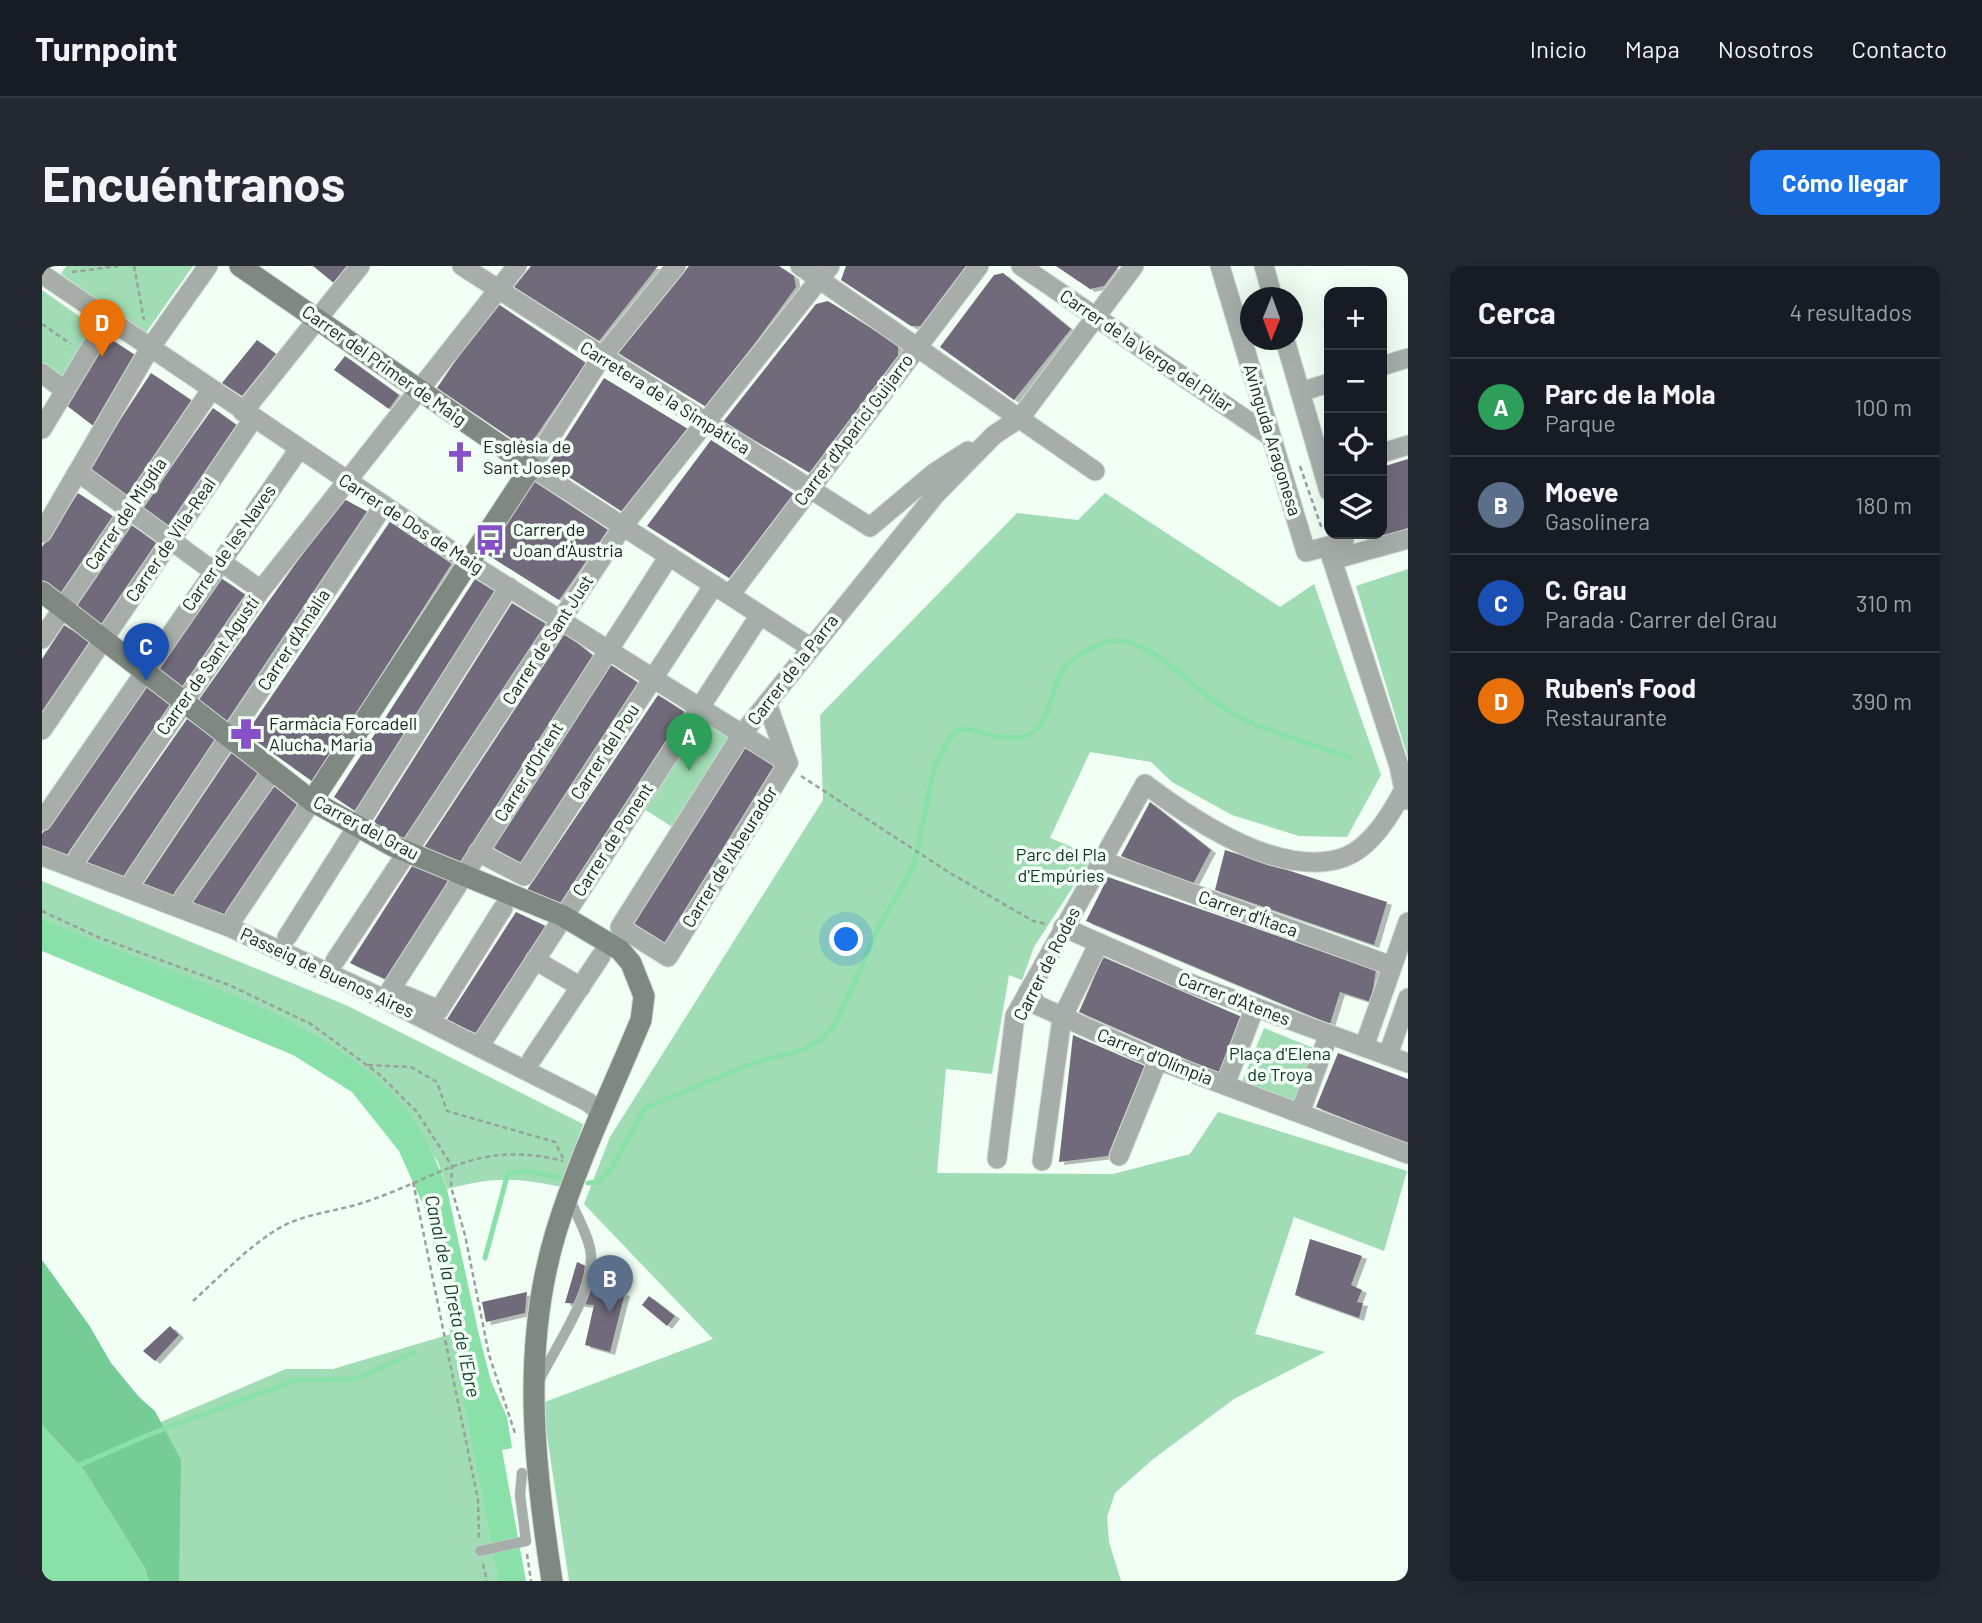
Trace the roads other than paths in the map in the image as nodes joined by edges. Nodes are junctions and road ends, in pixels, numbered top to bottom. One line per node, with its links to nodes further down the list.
1 (208, 266): 21 (street)
2 (240, 266): 19 (street, Carrer del Primer de Maig)
3 (360, 266): 19 (street, Carrer de Vila-Real)
4 (462, 266): 16 (street, Carretera de la Simpàtica)
5 (517, 266): 16 (street, Carrer de Sant Agustí)
6 (676, 266): 23 (street)
7 (800, 266): 14 (street)
8 (979, 266): 20 (street, Carrer d'Aparici Guijarro)
9 (1021, 266): 17 (street, Carrer de la Verge del Pilar)
10 (1134, 266): 17 (street)
11 (1220, 266): 37 (street, Avinguda Aragonesa)
12 (1264, 266): 15 (street)
13 (47, 272): 18 (street, Carrer de Dos de Maig)
14 (825, 273): 20 (street); 34 (street, Carrer de Sant Just)
15 (1270, 287)
16 (498, 289): 23 (street, Carretera de la Simpàtica); 29 (street, Carrer de Sant Agustí)
17 (1095, 316): 33 (street); 37 (street, Carrer de la Verge del Pilar)
18 (108, 319): 21 (street, Carrer de Dos de Maig); 30 (street)
19 (317, 319): 29 (street, Carrer del Primer de Maig); 32 (street, Carrer de Vila-Real)
20 (917, 346): 33 (street); 46 (street, Carrer d'Aparici Guijarro)
21 (150, 348): 28 (street, Carrer de Dos de Maig); 44 (street)
22 (1288, 350): 31 (street)
23 (601, 358): 34 (street, Carretera de la Simpàtica); 42 (street)
24 (1408, 358): 25 (street)
25 (1387, 364)
26 (42, 373): 30 (street)
27 (1324, 385): 31 (street)
28 (211, 390): 32 (street, Carrer de Dos de Maig); 48 (street, Carrer del Migdia)
29 (418, 390): 42 (street, Carrer del Primer de Maig); 45 (street, Carrer de Sant Agustí)
30 (65, 391): 35 (street)
31 (1300, 392): 41 (street)
32 (248, 416): 39 (street, Carrer de Dos de Maig); 52 (street, Carrer de Vila-Real)
33 (1020, 418): 36 (street, Carrer de la Parra); 43 (street)
34 (706, 424): 46 (street, Carretera de la Simpàtica); 49 (street, Carrer de Sant Just)
35 (42, 429)
36 (994, 435): 50 (street, Carrer de la Parra); 67 (street, Carrer de la Parra)
37 (1270, 436): 54 (street, Avinguda Aragonesa)
38 (1408, 445): 40 (street)
39 (299, 449): 45 (street, Carrer de Dos de Maig); 57 (street, Carrer de les Naves)
40 (1387, 451)
41 (1324, 464)
42 (531, 467): 49 (street, Carrer del Primer de Maig); 56 (street)
43 (1095, 471)
44 (78, 472): 48 (street); 51 (street)
45 (345, 480): 47 (street, Carrer de Dos de Maig); 59 (street, Carrer de Sant Agustí)
46 (808, 488): 50 (street, Carretera de la Simpàtica); 60 (street, Carrer d'Aparici Guijarro)
47 (384, 505): 56 (street, Carrer de Dos de Maig); 76 (street, Carrer d'Amàlia)
48 (129, 509): 52 (street); 62 (street, Carrer del Migdia)
49 (623, 526): 55 (street, Carrer del Primer de Maig); 64 (street, Carrer de Sant Just)
50 (870, 527)
51 (42, 533)
52 (170, 539): 57 (street); 66 (street, Carrer de Vila-Real)
53 (1408, 539): 54 (street)
54 (1334, 547): 79 (street)
55 (669, 556): 60 (street, Carrer del Primer de Maig); 68 (street, Carrer d'Orient)
56 (468, 562): 58 (street, Carrer de Dos de Maig); 80 (street)
57 (216, 566): 59 (street); 69 (street, Carrer de les Naves)
58 (509, 587): 64 (street, Carrer de Dos de Maig); 83 (street)
59 (261, 590): 71 (street, Carrer de Sant Agustí)
60 (722, 590): 63 (street, Carrer del Primer de Maig); 70 (street, Carrer del Pou)
61 (42, 592): 62 (street, Carrer del Grau)
62 (64, 607): 65 (street, Carrer del Migdia); 66 (street, Carrer del Grau)
63 (760, 615): 67 (street, Carrer del Primer de Maig); 73 (street, Carrer de Ponent)
64 (561, 620): 68 (street, Carrer de Dos de Maig); 84 (street, Carrer de Sant Just)
65 (42, 639)
66 (104, 639): 69 (street, Carrer del Grau); 74 (street, Carrer de Vila-Real)
67 (810, 647): 72 (street, Carrer de la Parra)
68 (607, 650): 70 (street, Carrer de Dos de Maig); 85 (street, Carrer d'Orient)
69 (144, 671): 71 (street, Carrer del Grau); 82 (street, Carrer de les Naves)
70 (653, 679): 73 (street, Carrer de Dos de Maig); 85 (street, Carrer del Pou)
71 (185, 699): 76 (street, Carrer del Grau); 87 (street, Carrer de Sant Agustí)
72 (767, 703): 75 (street, Carrer de la Parra); 77 (street)
73 (700, 708): 75 (street, Carrer de Dos de Maig); 94 (street, Carrer de Ponent)
74 (42, 730)
75 (742, 734): 77 (street, Carrer de Dos de Maig); 97 (street, Carrer de la Parra)
76 (231, 736): 78 (street, Carrer del Grau); 90 (street, Carrer d'Amàlia)
77 (788, 763): 97 (street, Carrer de l'Abeurador)
78 (273, 770): 80 (street, Carrer del Grau); 91 (street)
79 (1404, 789): 81 (street); 88 (street, Carrer de Rodes)
80 (312, 802): 83 (street, Carrer del Grau); 93 (street)
81 (1408, 810)
82 (42, 821)
83 (359, 827): 84 (street, Carrer del Grau); 98 (street)
84 (408, 852): 89 (street, Carrer del Grau); 102 (street, Carrer de Sant Just)
85 (478, 852): 89 (street, Carrer d'Orient)
86 (42, 856): 106 (street, Passeig de Buenos Aires)
87 (78, 857)
88 (1103, 861): 96 (street, Carrer de Rodes); 103 (street, Carrer d'Ítaca)
89 (463, 875): 94 (street, Carrer del Grau); 106 (street, Carrer d'Orient)
90 (134, 880)
91 (184, 897)
92 (503, 908): 106 (street)
93 (235, 916)
94 (563, 916): 101 (street, Carrer de Ponent); 118 (street, Carrer del Grau)
95 (1408, 922): 103 (street)
96 (1063, 927): 99 (street, Carrer d'Atenes); 105 (street, Carrer de Rodes)
97 (620, 928)
98 (287, 937)
99 (1099, 943): 108 (street, Carrer d'Atenes); 109 (street)
100 (601, 956): 104 (street)
101 (535, 960): 104 (street); 111 (street, Carrer de Ponent)
102 (335, 961)
103 (1392, 967): 112 (street)
104 (580, 987): 114 (street)
105 (1028, 992): 109 (street, Carrer d'Olímpia); 122 (street, Carrer de Rodes)
106 (390, 995): 111 (street, Passeig de Buenos Aires)
107 (1408, 998): 113 (street)
108 (1255, 1007): 110 (street, Carrer d'Atenes); 117 (street)
109 (1062, 1018): 115 (street, Carrer d'Olímpia); 123 (street)
110 (1329, 1034): 112 (street, Carrer d'Atenes); 119 (street)
111 (479, 1047): 118 (street, Passeig de Buenos Aires)
112 (1364, 1047): 113 (street, Carrer d'Atenes)
113 (1388, 1055): 116 (street, Carrer d'Atenes)
114 (532, 1059)
115 (1158, 1060): 117 (street, Carrer d'Olímpia); 121 (street)
116 (1408, 1062)
117 (1225, 1085): 119 (street, Carrer d'Olímpia)
118 (602, 1113): 124 (street)
119 (1300, 1114): 120 (street, Carrer d'Olímpia)
120 (1408, 1154)
121 (1119, 1156)
122 (997, 1159)
123 (1042, 1161)
124 (569, 1196): 125 (street); 125 (lane)
125 (532, 1395): 128 (street)
126 (522, 1473): 127 (lane)
127 (480, 1551)
128 (552, 1581)

